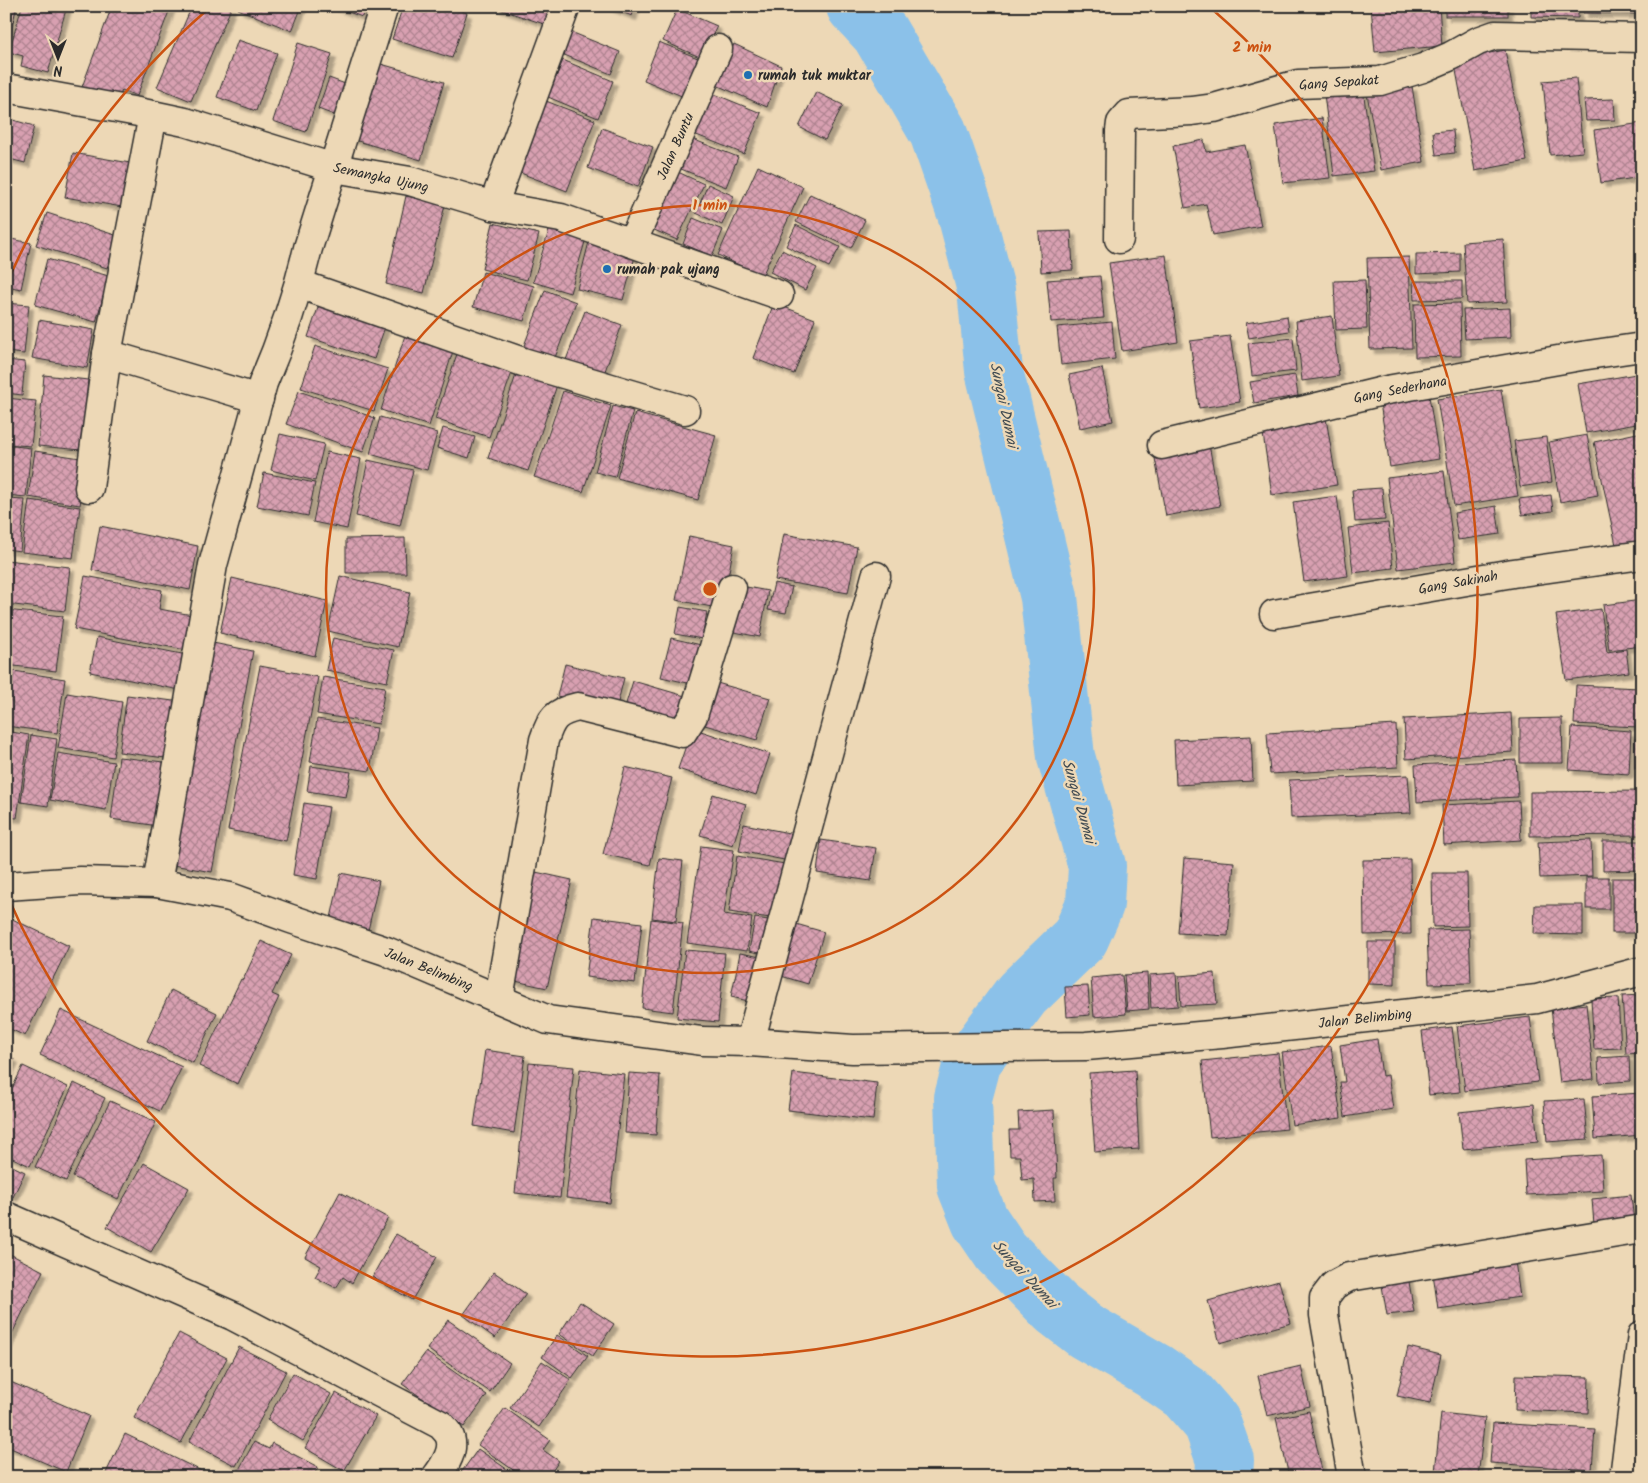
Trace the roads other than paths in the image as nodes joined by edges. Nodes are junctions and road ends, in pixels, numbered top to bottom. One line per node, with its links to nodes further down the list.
1 (384, 6): 7 (street)
2 (566, 6): 8 (street)
3 (1642, 38): 9 (street, Gang Sepakat)
4 (718, 49): 10 (street, Jalan Buntu)
5 (6, 88): 6 (street, Semangka Ujung)
6 (153, 115): 7 (street, Semangka Ujung); 14 (street)
7 (334, 168): 8 (street, Semangka Ujung); 11 (street)
8 (493, 206): 10 (street, Semangka Ujung)
9 (1119, 238)
10 (632, 243): 12 (street, Semangka Ujung)
11 (299, 284): 15 (street); 16 (street)
12 (779, 295)
13 (1642, 348): 17 (street, Gang Sederhana)
14 (107, 354): 15 (street); 18 (street)
15 (258, 399): 23 (street)
16 (685, 410)
17 (1162, 445)
18 (89, 488)
19 (1642, 555): 22 (street, Gang Sakinah)
20 (876, 576): 27 (street)
21 (732, 588): 26 (street)
22 (1274, 614)
23 (157, 883): 24 (street, Jalan Belimbing); 26 (street, Jalan Belimbing)
24 (6, 886)
25 (1642, 971): 27 (street, Jalan Belimbing)
26 (499, 998): 27 (street, Jalan Belimbing)
27 (750, 1042)
28 (6, 1216): 31 (street)
29 (1642, 1229): 32 (street)
30 (1642, 1336): 33 (street)
31 (436, 1477)
32 (1352, 1477)
33 (1624, 1477)

